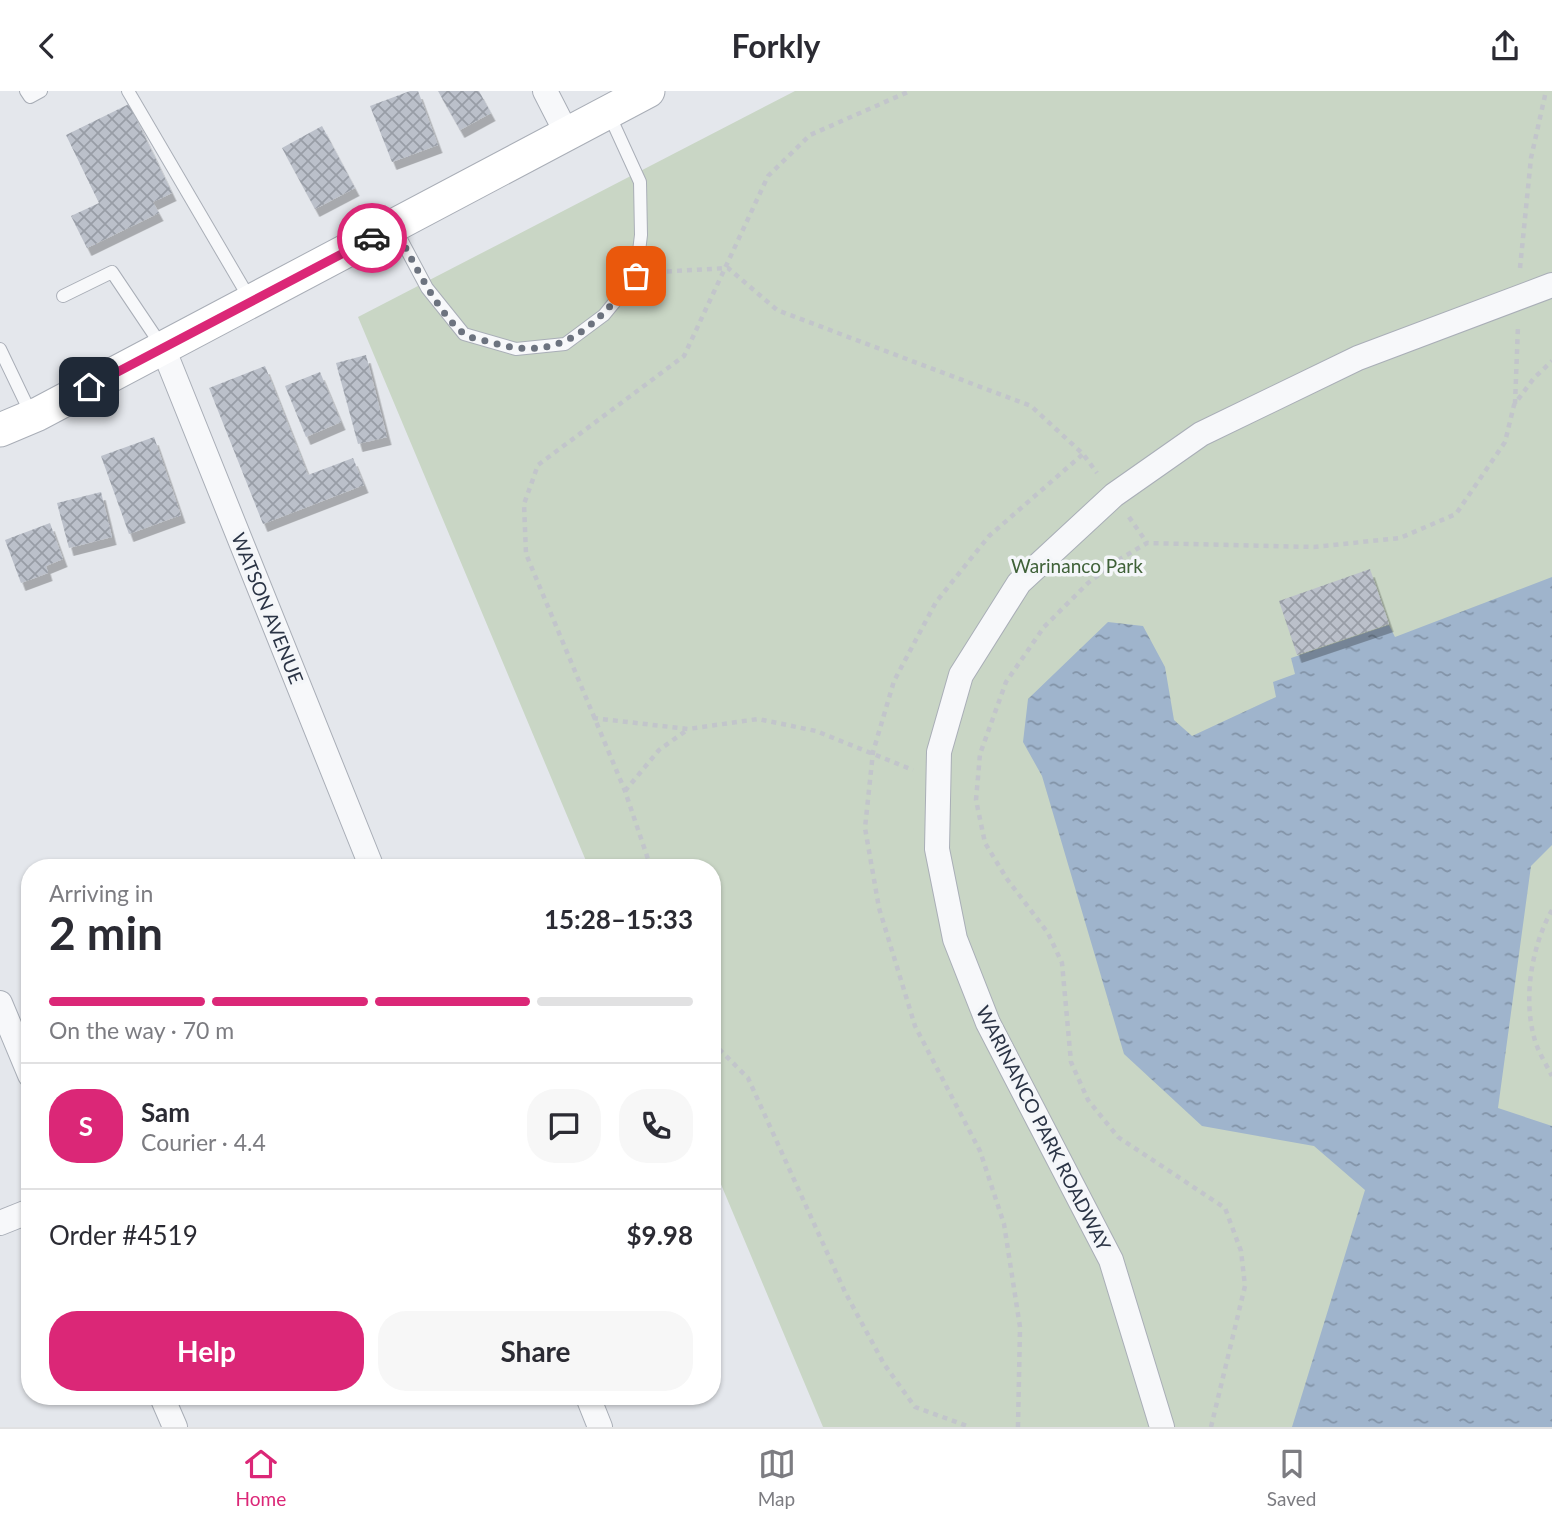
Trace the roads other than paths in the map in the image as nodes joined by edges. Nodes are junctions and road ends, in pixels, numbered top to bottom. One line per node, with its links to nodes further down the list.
1 (26, 91): 2 (lane)
2 (41, 91)
3 (128, 91): 11 (lane)
4 (545, 91): 7 (street)
5 (648, 91): 6 (main road)
6 (608, 112): 7 (main road); 8 (lane)
7 (567, 134): 8 (main road)
8 (394, 226): 11 (main road)
9 (1552, 285): 25 (street, WARINANCO PARK ROADWAY)
10 (63, 296): 12 (lane)
11 (252, 301): 12 (main road)
12 (163, 348): 14 (main road); 16 (street, WATSON AVENUE)
13 (0, 349): 14 (lane)
14 (33, 417): 15 (main road)
15 (0, 430)
16 (368, 859)
17 (0, 1003): 18 (street)
18 (21, 1053)
19 (21, 1215): 20 (street)
20 (0, 1223)
21 (165, 1405): 23 (street)
22 (591, 1405): 24 (street)
23 (175, 1427)
24 (600, 1427)
25 (1161, 1427)

